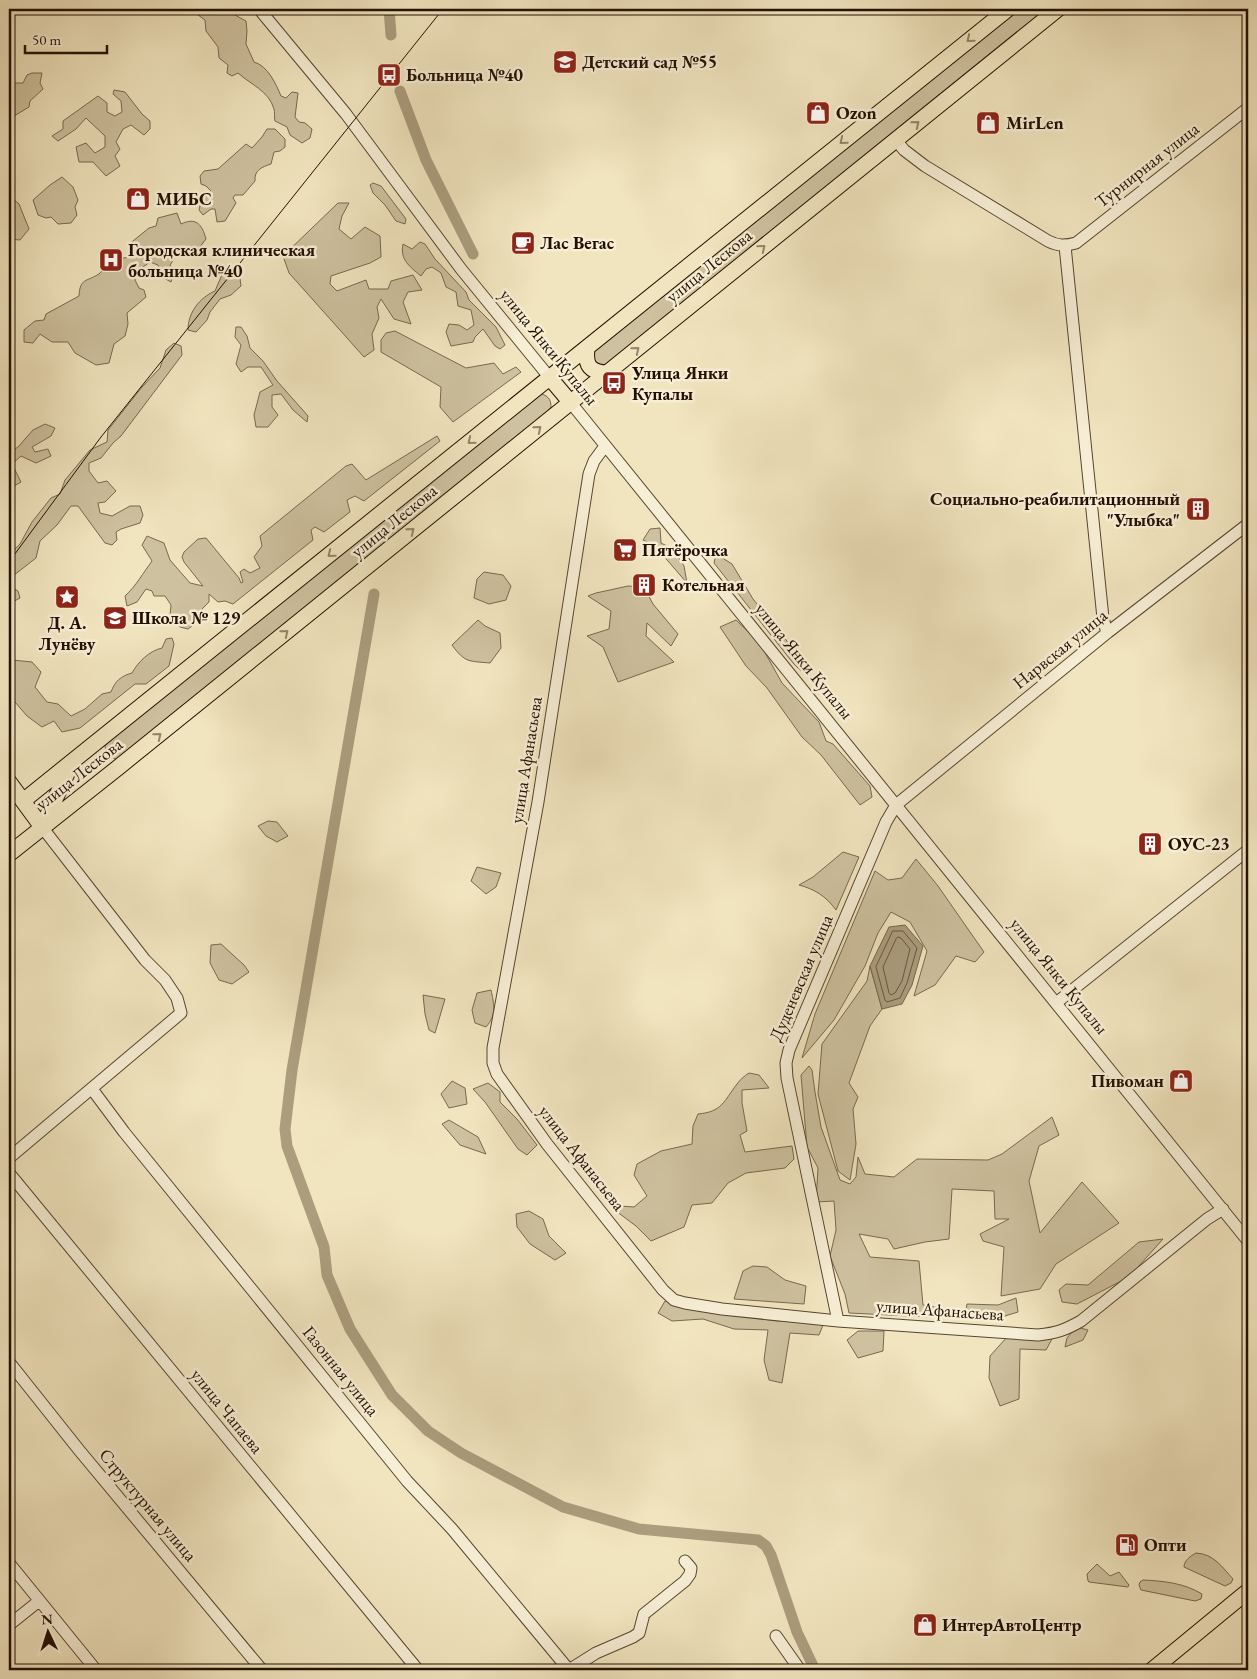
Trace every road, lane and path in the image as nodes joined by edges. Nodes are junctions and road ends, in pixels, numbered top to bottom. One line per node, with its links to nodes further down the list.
1 (259, 9): 9 (street, улица Янки Купалы)
2 (1008, 9): 7 (main road, улица Лескова, one-way to 7)
3 (1058, 9): 5 (main road, улица Лескова, one-way to 3)
4 (1248, 108): 6 (street, Турнирная улица)
5 (896, 140): 6 (street); 8 (main road, улица Лескова, one-way to 5)
6 (1065, 246): 13 (street)
7 (587, 348): 8 (main road); 9 (main road, улица Лескова)
8 (607, 373): 10 (main road, улица Лескова)
9 (550, 378): 10 (main road, улица Янки Купалы); 14 (main road, улица Лескова, one-way to 14)
10 (570, 403): 11 (street, улица Янки Купалы); 16 (main road, улица Лескова, one-way to 10)
11 (606, 446): 18 (street, улица Янки Купалы); 28 (street, улица Афанасьева)
12 (1248, 524): 13 (street, Нарвская улица)
13 (1108, 633): 18 (street, Нарвская улица)
14 (68, 771): 16 (main road); 17 (main road); 19 (main road, улица Лескова)
15 (9, 782): 17 (main road)
16 (90, 789): 19 (main road, улица Лескова)
17 (23, 801): 19 (main road)
18 (896, 805): 22 (street, улица Янки Купалы); 28 (street, Дуденевская улица)
19 (42, 826): 21 (main road); 23 (street)
20 (1248, 850): 22 (street)
21 (9, 854)
22 (1056, 1003): 26 (street, улица Янки Купалы)
23 (92, 1089): 24 (street); 39 (street, Газонная улица)
24 (9, 1158)
25 (9, 1173): 38 (street, улица Чапаева)
26 (1223, 1210): 27 (street, улица Янки Купалы); 28 (street, улица Афанасьева)
27 (1248, 1241)
28 (838, 1321)
29 (9, 1362): 37 (street, Структурная улица)
30 (685, 1561): 39 (street, Газонная улица)
31 (9, 1563): 33 (street)
32 (1248, 1591): 41 (main road)
33 (39, 1600): 34 (street); 36 (street)
34 (9, 1625)
35 (776, 1636): 40 (street)
36 (96, 1670)
37 (262, 1670)
38 (418, 1670)
39 (569, 1670)
40 (800, 1670)
41 (1152, 1670)

